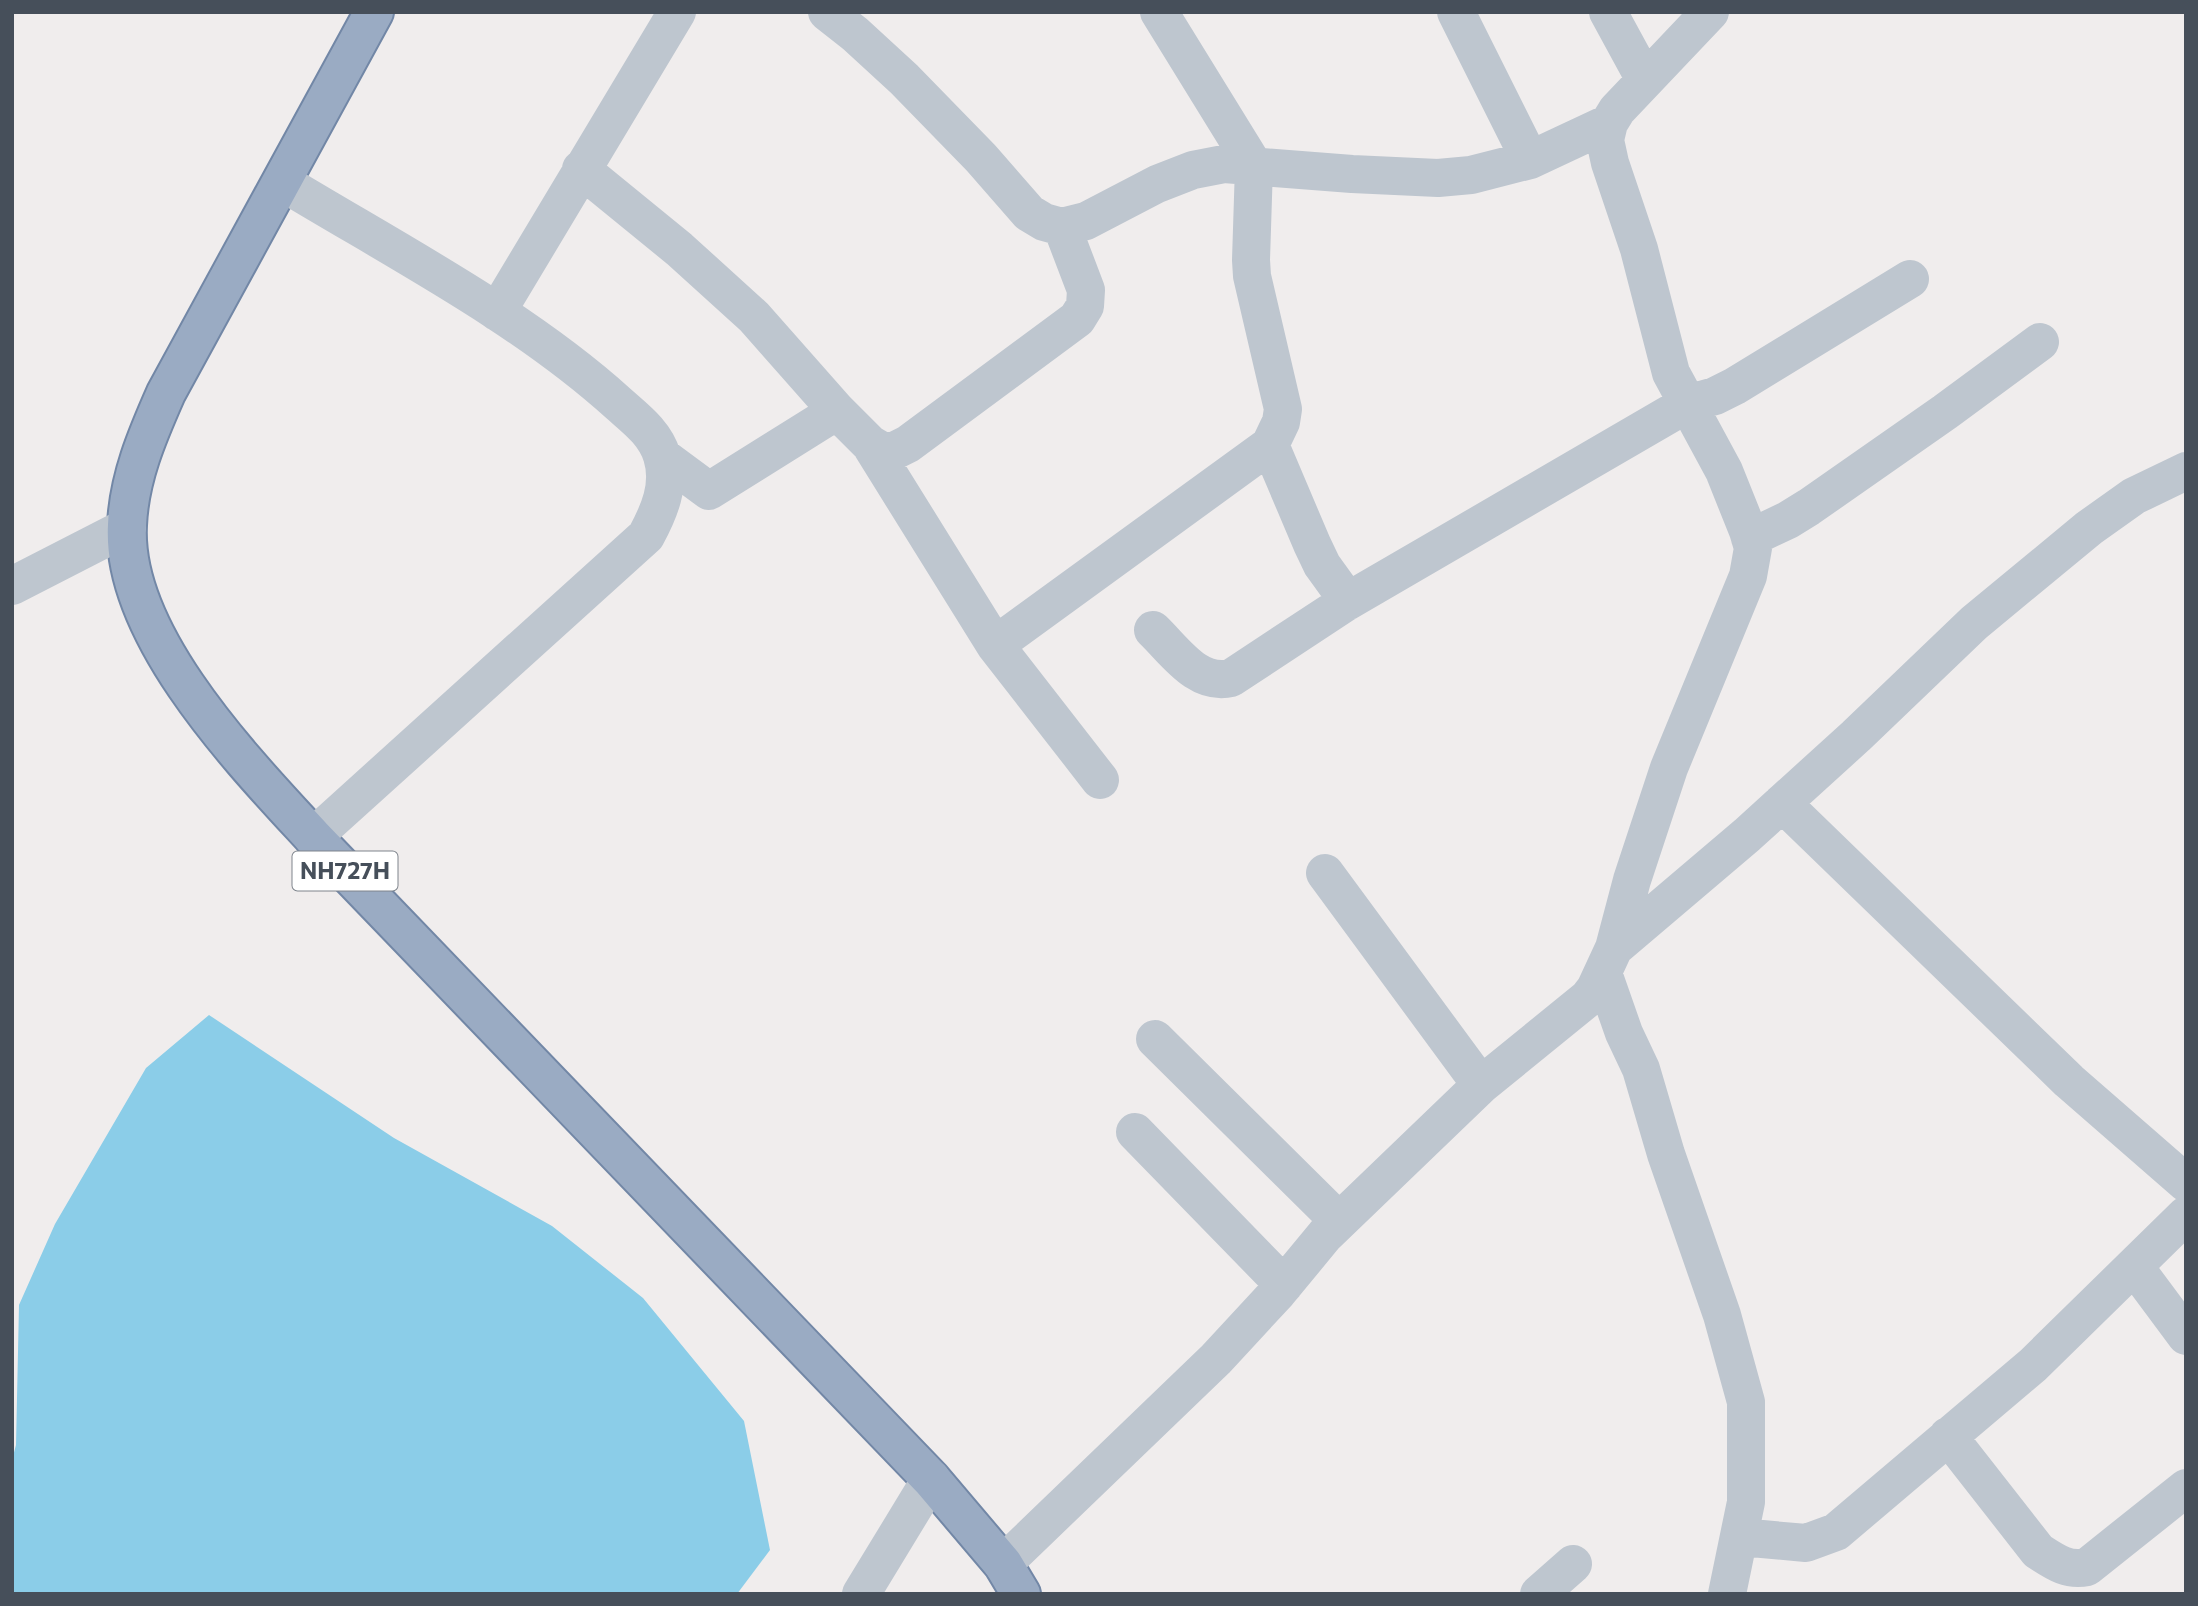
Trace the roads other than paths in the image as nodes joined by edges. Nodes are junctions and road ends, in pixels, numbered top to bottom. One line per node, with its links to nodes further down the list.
1 (374, 12): 13 (highway, NH727H)
2 (677, 12): 12 (street)
3 (1159, 12): 11 (street)
4 (1456, 12): 10 (street)
5 (1608, 12): 8 (street)
6 (1710, 12): 8 (street)
7 (850, 19): 14 (street)
8 (1644, 80): 9 (street)
9 (1609, 123): 10 (street); 18 (street)
10 (1530, 160): 11 (street)
11 (1254, 166): 14 (street); 21 (street)
12 (581, 169): 16 (street); 19 (street)
13 (282, 182): 16 (street); 24 (highway, NH727H)
14 (1062, 227): 20 (street)
15 (1910, 279): 18 (street)
16 (497, 312): 22 (street)
17 (2039, 342): 25 (street)
18 (1687, 404): 25 (street); 27 (street)
19 (837, 411): 20 (street); 22 (street)
20 (870, 444): 29 (street)
21 (1269, 445): 27 (street); 29 (street)
22 (663, 457): 32 (street)
23 (2186, 471): 31 (street)
24 (127, 527): 26 (street); 32 (highway, NH727H)
25 (1751, 538): 34 (street)
26 (12, 586)
27 (1348, 601): 28 (street)
28 (1153, 630)
29 (995, 645): 30 (street)
30 (1100, 780)
31 (1782, 803): 34 (street); 38 (street)
32 (313, 836): 45 (highway, NH727H)
33 (1325, 873): 36 (street)
34 (1608, 961): 36 (street); 47 (street)
35 (1155, 1039): 40 (street)
36 (1481, 1085): 40 (street)
37 (1135, 1132): 42 (street)
38 (2186, 1183)
39 (2186, 1215): 41 (street)
40 (1339, 1221): 42 (street)
41 (2134, 1266): 43 (street); 44 (street)
42 (1284, 1285): 49 (street)
43 (2186, 1336)
44 (1948, 1436): 46 (street); 47 (street)
45 (931, 1479): 49 (highway, NH727H); 50 (street)
46 (2186, 1489)
47 (1740, 1537): 52 (street)
48 (1573, 1564): 51 (street)
49 (1012, 1579)
50 (861, 1594)
51 (1538, 1594)
52 (1727, 1594)

